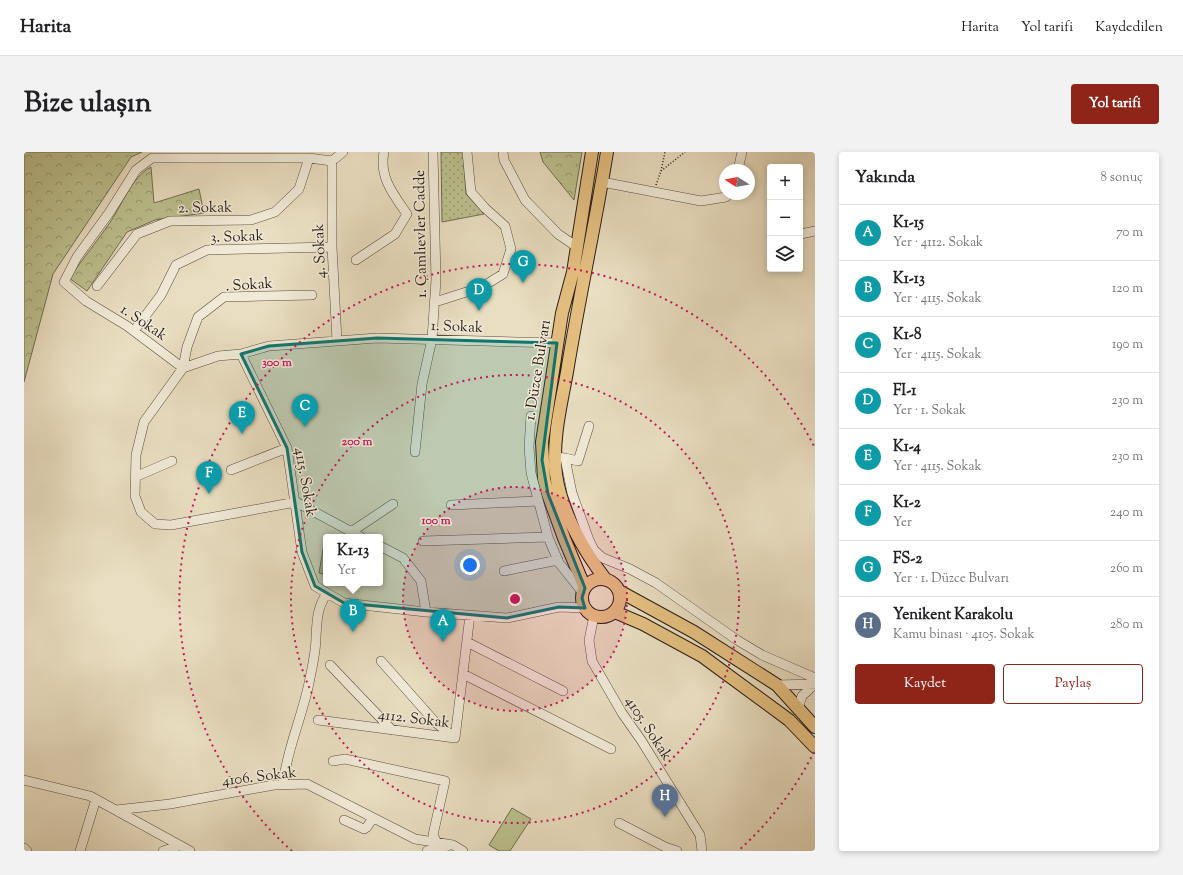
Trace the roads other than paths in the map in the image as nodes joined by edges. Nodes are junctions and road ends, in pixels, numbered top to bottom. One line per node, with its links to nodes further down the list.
1 (344, 152): 10 (street)
2 (384, 152): 18 (street)
3 (433, 152): 21 (street, 1. Çamlıevler Cadde)
4 (467, 152): 21 (street)
5 (502, 152): 17 (street)
6 (592, 152): 17 (main road, 1. Düzce Bulvarı)
7 (607, 152): 12 (main road, 1. Düzce Bulvarı)
8 (742, 152): 11 (street)
9 (309, 158): 10 (street, 1. Sokak); 19 (street, 2. Sokak); 22 (street, 1. Sokak)
10 (332, 161): 16 (street, 4. Sokak)
11 (739, 164)
12 (602, 182): 13 (street); 32 (main road, 1. Düzce Bulvarı)
13 (719, 199)
14 (815, 231): 15 (street)
15 (803, 234)
16 (332, 247): 22 (street, 3. Sokak); 24 (street, 4. Sokak)
17 (577, 248): 25 (main road, 1. Düzce Bulvarı)
18 (356, 260)
19 (97, 286)
20 (312, 295): 27 (street, . Sokak)
21 (435, 302): 23 (street, 1. Çamlıevler Cadde)
22 (134, 330): 27 (street, 1. Sokak)
23 (432, 339): 24 (street, 1. Sokak); 25 (street, 1. Sokak); 31 (street, 1. Çamlıevler Cadde)
24 (337, 341): 26 (street, 1. Sokak)
25 (558, 343): 48 (main road, 1. Düzce Bulvarı)
26 (241, 354): 27 (street, 1. Sokak); 30 (street, 4115. Sokak)
27 (183, 368): 35 (street)
28 (531, 416): 36 (street)
29 (589, 426): 32 (street)
30 (287, 448): 34 (street); 37 (street, 4115. Sokak)
31 (415, 452)
32 (560, 458): 47 (main road, 1. Düzce Bulvarı); 60 (street)
33 (172, 461): 35 (street)
34 (232, 470)
35 (134, 477): 37 (street)
36 (538, 501): 39 (street); 42 (street)
37 (296, 502): 40 (street); 50 (street, 4115. Sokak)
38 (393, 504): 40 (street)
39 (451, 504)
40 (351, 532): 41 (street)
41 (355, 534)
42 (548, 537): 43 (street); 45 (street)
43 (423, 541)
44 (383, 548): 52 (street)
45 (558, 560): 46 (street); 48 (street)
46 (504, 571)
47 (606, 580): 48 (main road); 49 (main road)
48 (584, 590): 51 (main road)
49 (619, 591): 53 (main road); 62 (main road)
50 (327, 593): 52 (street, 4115. Sokak); 73 (street)
51 (585, 608): 54 (street, 4115. Sokak); 55 (main road)
52 (426, 612): 54 (street, 4115. Sokak)
53 (615, 612): 55 (main road); 69 (main road)
54 (470, 616): 56 (street, 4112. Sokak)
55 (594, 616): 90 (street, 4105. Sokak)
56 (467, 642): 59 (street, 4112. Sokak); 63 (street)
57 (381, 661): 68 (street)
58 (330, 665): 67 (street)
59 (463, 674): 68 (street, 4112. Sokak); 70 (street)
60 (815, 678)
61 (815, 684): 62 (street); 64 (street)
62 (776, 685): 64 (main road)
63 (563, 691)
64 (798, 708): 66 (main road)
65 (318, 720): 67 (street, 4112. Sokak)
66 (815, 727)
67 (392, 730): 68 (street, 4112. Sokak)
68 (455, 738)
69 (815, 747)
70 (611, 749)
71 (333, 761): 79 (street)
72 (24, 780): 74 (street)
73 (283, 784): 75 (street, 4106. Sokak); 76 (street, 4106. Sokak)
74 (96, 799): 75 (street); 84 (street)
75 (116, 810): 81 (street)
76 (373, 818): 77 (street); 79 (street, 4106. Sokak)
77 (344, 820)
78 (619, 823): 89 (street)
79 (437, 843): 80 (street, 4106. Sokak)
80 (453, 845): 87 (street); 88 (street, 4106. Sokak)
81 (179, 846): 85 (street); 86 (street)
82 (24, 848): 83 (street)
83 (27, 851)
84 (80, 851)
85 (163, 851)
86 (190, 851)
87 (427, 851)
88 (463, 851)
89 (677, 851)
90 (702, 851)

